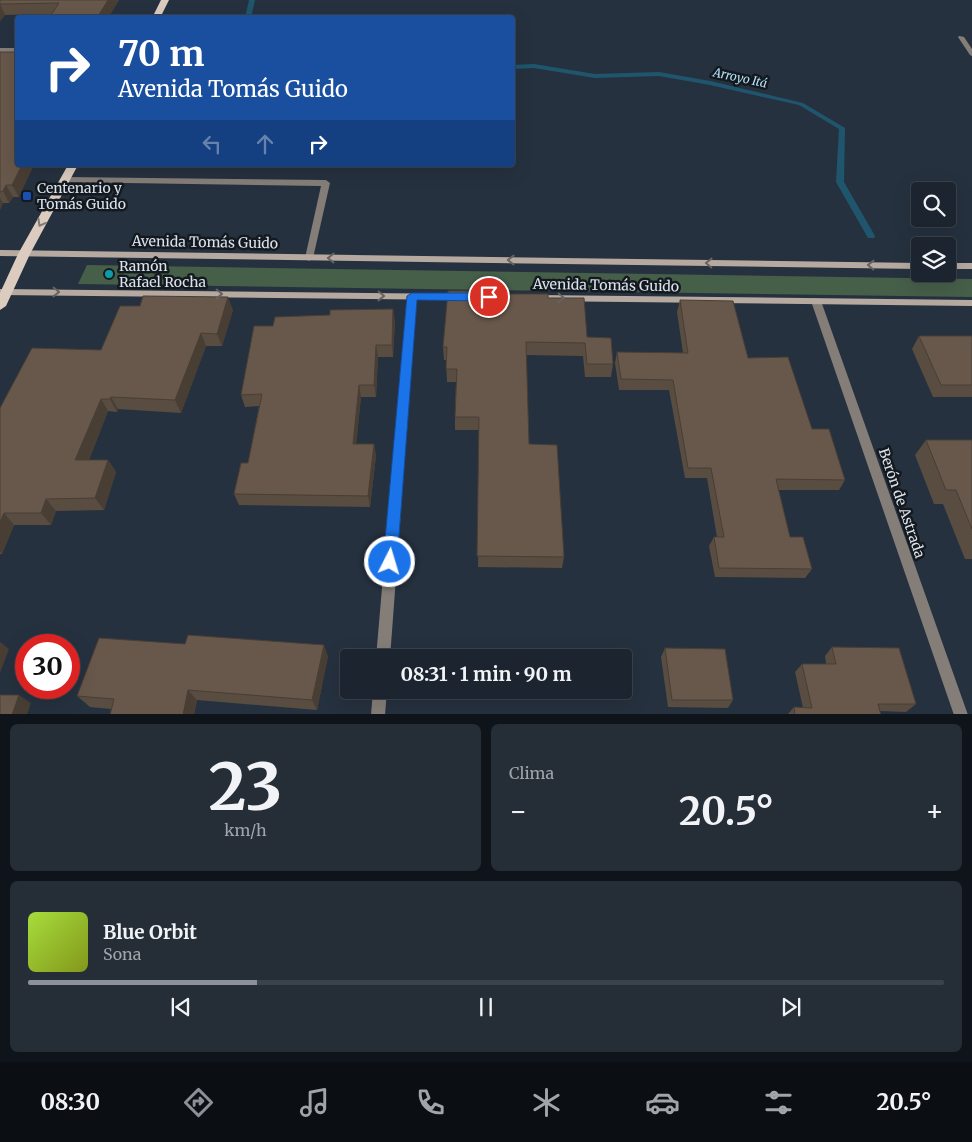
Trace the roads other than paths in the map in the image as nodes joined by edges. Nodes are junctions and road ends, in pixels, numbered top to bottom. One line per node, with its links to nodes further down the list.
1 (166, 0): 2 (main road)
2 (158, 15)
3 (972, 37): 6 (street)
4 (0, 50): 5 (street)
5 (15, 50)
6 (972, 54)
7 (72, 167): 8 (main road)
8 (65, 180): 10 (main road, one-way to 10); 11 (street)
9 (0, 253): 10 (main road, Avenida Tomás Guido)
10 (24, 254): 11 (main road, Avenida Tomás Guido); 15 (main road)
11 (308, 258): 12 (main road, Avenida Tomás Guido, one-way to 11)
12 (911, 266)
13 (956, 266): 14 (main road)
14 (972, 266)
15 (4, 292): 16 (main road, one-way to 16); 21 (main road)
16 (412, 296): 17 (main road); 22 (street)
17 (471, 297)
18 (521, 298): 19 (main road, Avenida Tomás Guido, one-way to 19)
19 (816, 301): 20 (main road, Avenida Tomás Guido); 25 (street, Berón de Astrada)
20 (972, 303)
21 (0, 306)
22 (383, 649)
23 (379, 699): 24 (street)
24 (378, 714)
25 (961, 714)

